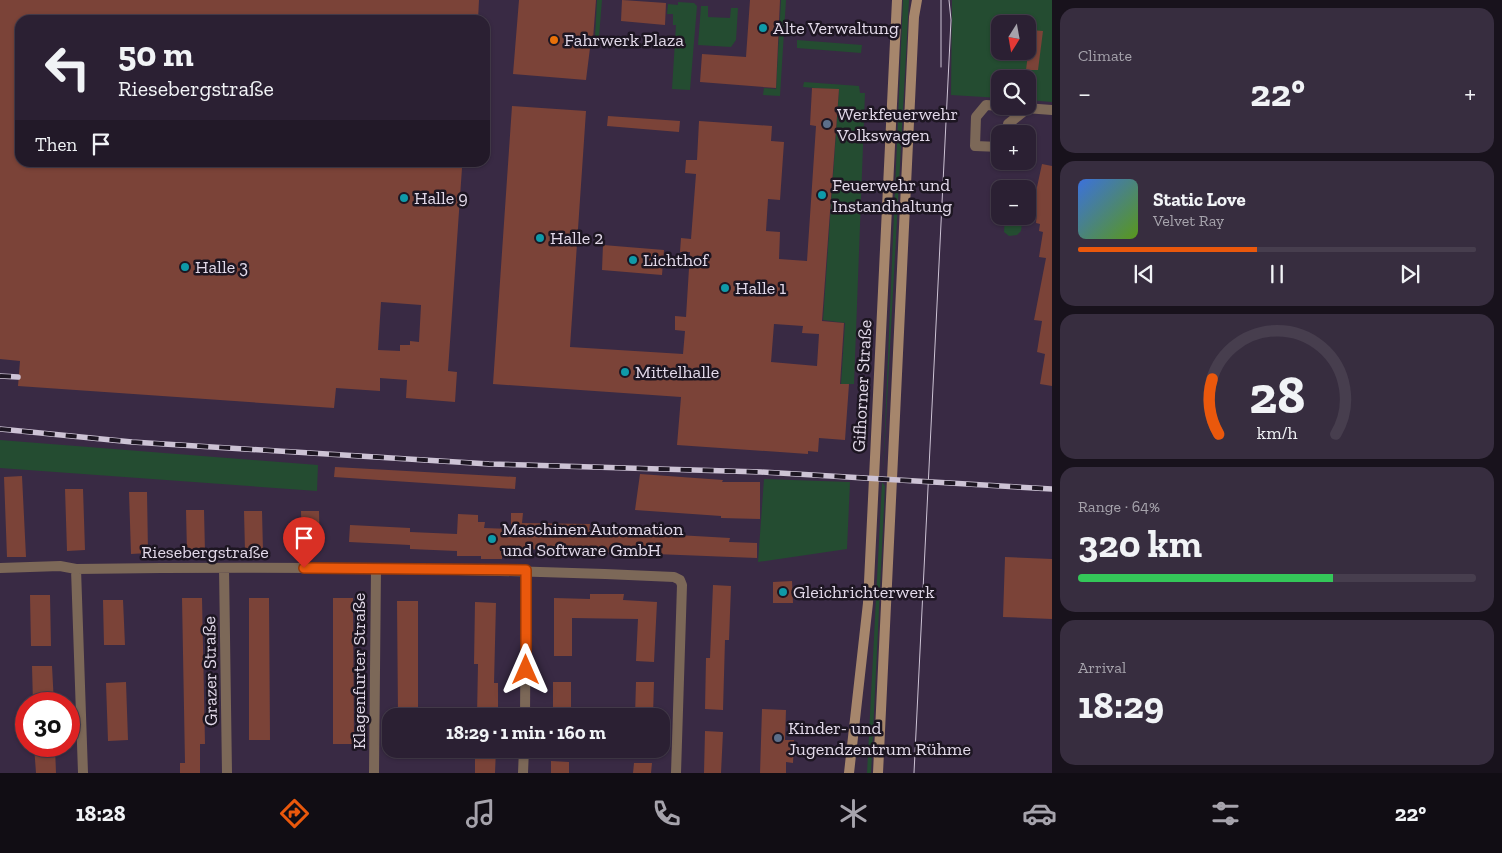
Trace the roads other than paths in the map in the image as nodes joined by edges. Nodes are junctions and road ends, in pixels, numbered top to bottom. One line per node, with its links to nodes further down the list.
1 (897, 0): 21 (main road, Gifhorner Straße)
2 (917, 0): 22 (main road, Gifhorner Straße)
3 (991, 105): 8 (street)
4 (1036, 109): 5 (street)
5 (1052, 110)
6 (1019, 115): 7 (street)
7 (1008, 125)
8 (991, 147)
9 (0, 568): 11 (street, Riesebergstraße)
10 (224, 568): 11 (street, Riesebergstraße); 12 (street, Riesebergstraße); 17 (street, Grazer Straße)
11 (76, 569): 16 (street)
12 (376, 569): 13 (street, Riesebergstraße); 18 (street, Klagenfurter Straße)
13 (526, 570): 14 (street); 20 (street, Riesebergstraße)
14 (525, 708)
15 (524, 758): 19 (street)
16 (83, 773)
17 (227, 773)
18 (374, 773)
19 (523, 773)
20 (676, 773)
21 (849, 773)
22 (878, 773)

